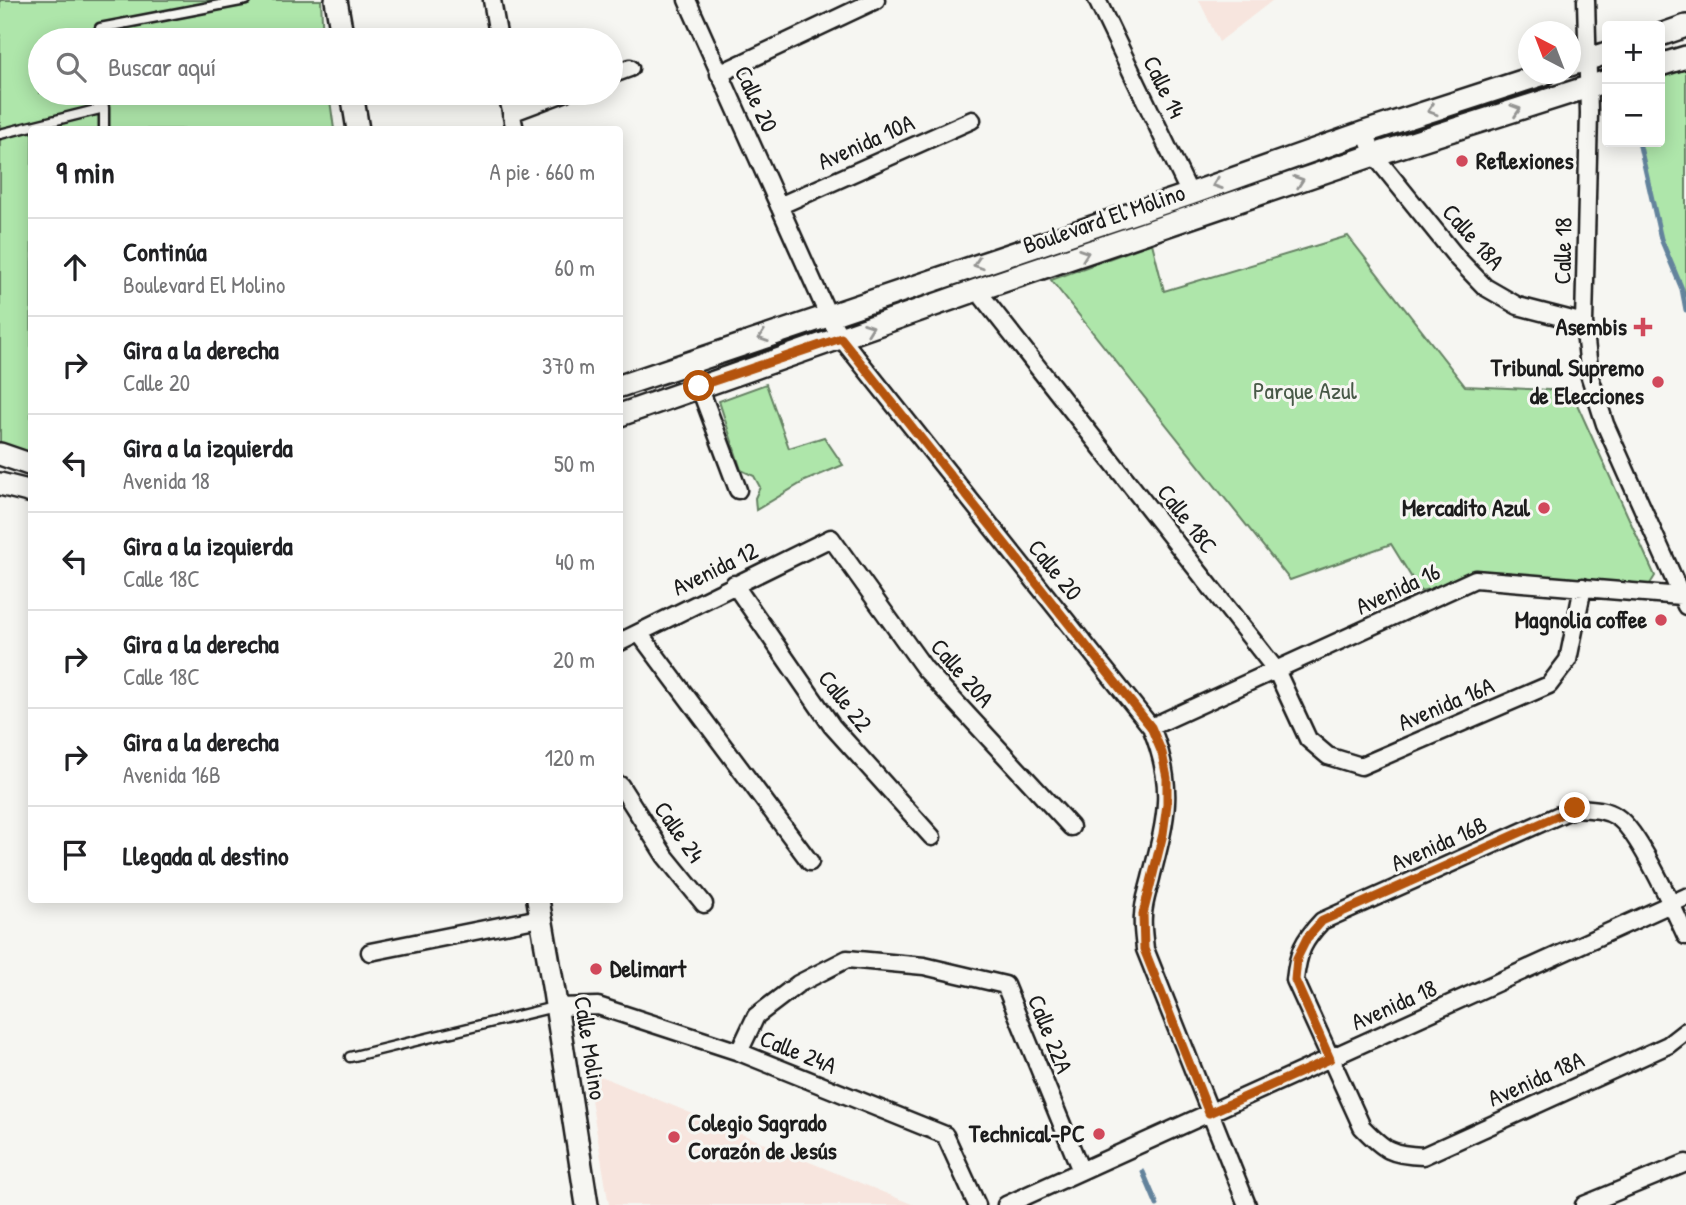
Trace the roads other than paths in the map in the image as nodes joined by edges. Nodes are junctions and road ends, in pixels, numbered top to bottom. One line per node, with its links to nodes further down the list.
1 (246, 0): 9 (lane)
2 (338, 0): 10 (street)
3 (492, 0): 11 (street)
4 (687, 0): 18 (street, Calle 20)
5 (876, 0): 18 (street)
6 (1097, 0): 35 (street, Calle 14)
7 (1587, 0): 14 (street, Calle 18)
8 (1686, 26): 12 (street)
9 (105, 28)
10 (342, 28)
11 (497, 28)
12 (1665, 33)
13 (1686, 57): 15 (street)
14 (1588, 59): 20 (street, Calle 18)
15 (1665, 63)
16 (630, 68): 17 (street)
17 (623, 71)
18 (719, 74): 36 (street, Calle 20)
19 (1518, 82): 32 (street, Boulevard El Molino, one-way to 32)
20 (1598, 84): 34 (street, Boulevard El Molino, one-way to 20); 39 (street, Calle 18)
21 (354, 105): 29 (street)
22 (510, 105): 25 (street)
23 (532, 105): 25 (street)
24 (104, 107): 27 (lane); 28 (lane)
25 (511, 113): 30 (street)
26 (972, 120): 36 (street, Avenida 10A)
27 (31, 126)
28 (104, 126)
29 (357, 126)
30 (514, 126)
31 (28, 127): 33 (lane)
32 (1365, 132): 34 (street, Calle 18A); 35 (street, Boulevard El Molino, one-way to 35)
33 (0, 134)
34 (1374, 155): 37 (street, Boulevard El Molino, one-way to 34); 39 (street, Calle 18A)
35 (1190, 194): 38 (street, Boulevard El Molino, one-way to 38)
36 (779, 206): 38 (street, Calle 20)
37 (977, 290): 40 (street, Boulevard El Molino, one-way to 37); 55 (street, Calle 18C)
38 (828, 315): 40 (street, Calle 20); 41 (street, Boulevard El Molino, one-way to 41)
39 (1584, 323): 52 (street, Calle 18)
40 (841, 338): 42 (street, Boulevard El Molino); 56 (street, Calle 20)
41 (623, 385)
42 (699, 386): 43 (street, Boulevard El Molino); 48 (street)
43 (623, 414)
44 (0, 454): 45 (street)
45 (28, 464)
46 (0, 484): 47 (street)
47 (28, 491)
48 (738, 491)
49 (831, 538): 50 (street, Avenida 12); 59 (street, Calle 20A)
50 (734, 584): 53 (street, Avenida 12); 60 (street, Calle 22)
51 (1583, 587): 52 (street, Avenida 16); 55 (street, Avenida 16); 57 (street, Avenida 16A)
52 (1684, 601)
53 (639, 633): 54 (street, Avenida 12); 61 (street)
54 (623, 641)
55 (1276, 670): 56 (street, Avenida 16); 57 (street, Calle 18C)
56 (1151, 727): 72 (street, Calle 20)
57 (1361, 766)
58 (623, 790): 63 (street, Calle 24)
59 (1071, 827)
60 (933, 837)
61 (810, 862)
62 (1679, 900): 65 (street); 71 (street, Avenida 18); 71 (street, Avenida 16B)
63 (704, 904)
64 (539, 909): 66 (street); 67 (street, Calle Molino)
65 (1686, 936)
66 (370, 952)
67 (557, 1007): 69 (street, Calle 24A); 70 (lane); 75 (street, Calle Molino)
68 (1686, 1031): 71 (street, Avenida 18A)
69 (740, 1052): 74 (street, Calle 22A); 76 (street, Calle 24A)
70 (350, 1057)
71 (1330, 1059): 72 (street, Avenida 18)
72 (1209, 1113): 74 (street, Avenida 18); 78 (street, Calle 20)
73 (1686, 1163): 79 (street)
74 (1081, 1171): 77 (street, Avenida 18)
75 (587, 1205)
76 (977, 1205)
77 (1006, 1205)
78 (1247, 1205)
79 (1584, 1205)

